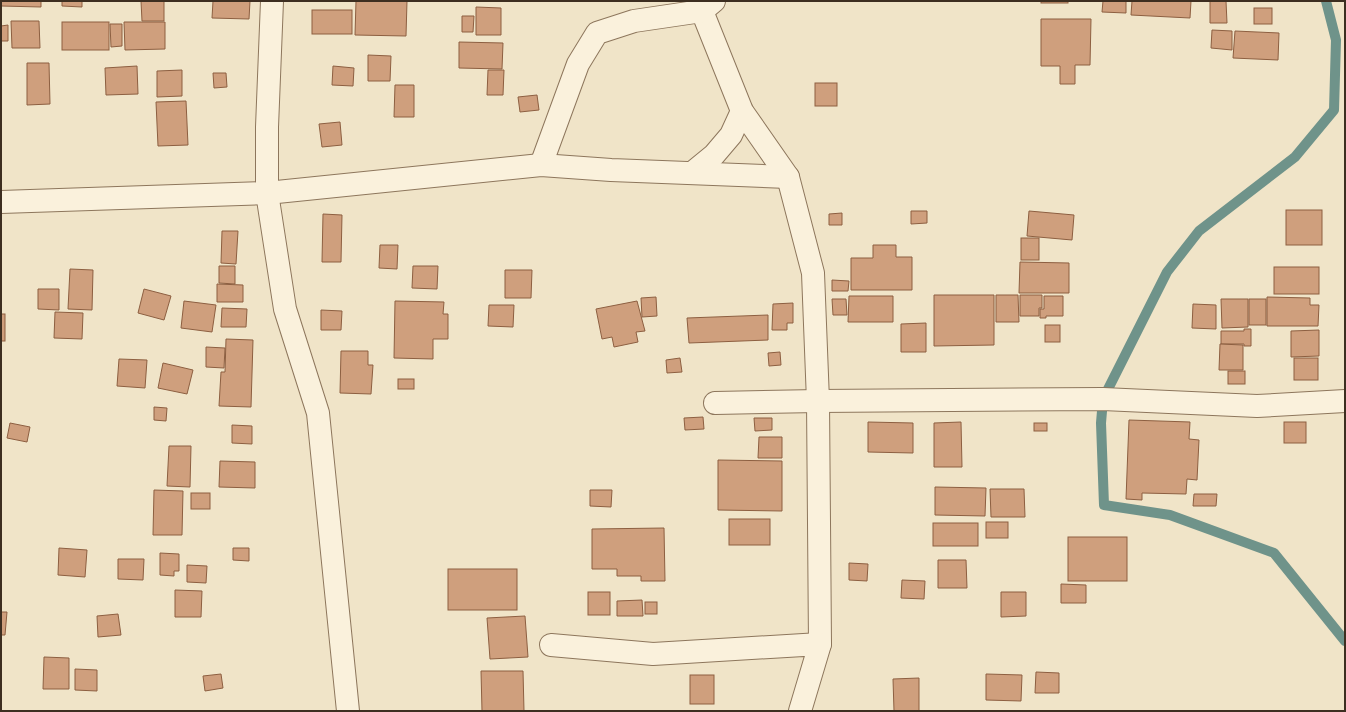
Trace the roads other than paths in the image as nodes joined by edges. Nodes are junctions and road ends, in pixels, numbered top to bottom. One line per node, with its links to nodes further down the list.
1 (272, 1): 7 (street)
2 (699, 7): 3 (street); 4 (street)
3 (742, 111): 5 (street); 6 (street)
4 (541, 166): 5 (street); 7 (street)
5 (692, 173): 6 (street)
6 (788, 177): 9 (street)
7 (267, 193): 8 (street); 14 (street)
8 (1, 202)
9 (818, 401): 10 (street); 11 (street); 12 (street)
10 (1345, 401)
11 (715, 403)
12 (820, 644): 13 (street); 15 (street)
13 (551, 645)
14 (348, 711)
15 (800, 711)

